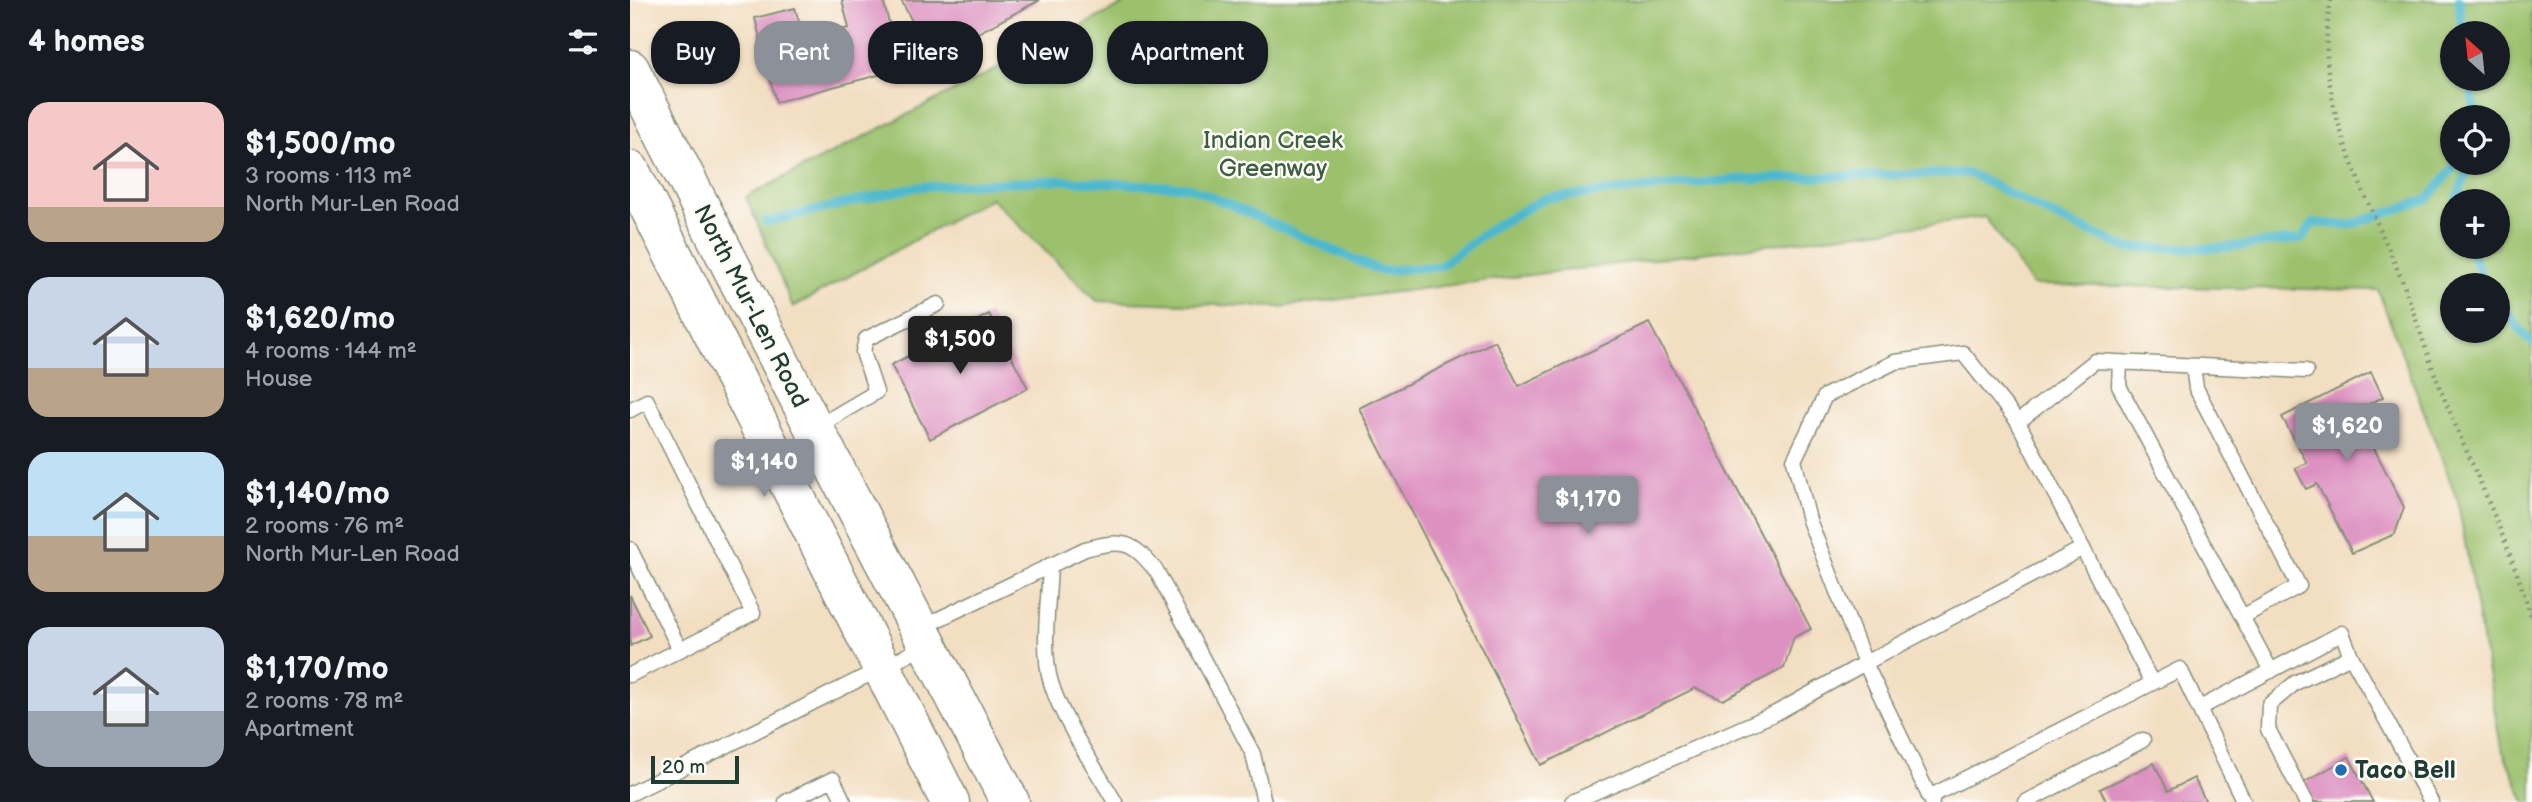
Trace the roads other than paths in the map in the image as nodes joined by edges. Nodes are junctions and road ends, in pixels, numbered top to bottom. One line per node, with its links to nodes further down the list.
1 (630, 69): 9 (main road, North Mur-Len Road)
2 (630, 170): 18 (main road, North Mur-Len Road)
3 (938, 304): 9 (lane)
4 (2120, 363): 5 (lane); 8 (lane); 13 (lane)
5 (2193, 366): 6 (lane); 13 (lane)
6 (2306, 371)
7 (630, 410): 15 (lane)
8 (2018, 422): 10 (lane); 17 (lane)
9 (814, 428): 14 (main road, North Mur-Len Road)
10 (2083, 548): 17 (lane); 21 (lane)
11 (630, 549): 15 (lane)
12 (1050, 565): 14 (lane); 30 (lane); 31 (lane)
13 (2242, 617): 19 (lane)
14 (923, 637): 18 (lane); 29 (main road, North Mur-Len Road)
15 (680, 650): 20 (lane)
16 (2351, 656): 19 (lane); 35 (lane); 36 (lane)
17 (1865, 663): 25 (lane); 32 (lane)
18 (882, 667): 24 (lane); 28 (main road, North Mur-Len Road)
19 (2271, 671): 22 (lane)
20 (630, 675)
21 (2152, 683): 22 (lane); 25 (lane)
22 (2200, 708): 34 (lane)
23 (2143, 740): 33 (lane)
24 (630, 794)
25 (1930, 800)
26 (786, 802): 27 (lane)
27 (844, 802)
28 (950, 802)
29 (1010, 802)
30 (1115, 802)
31 (1264, 802)
32 (1573, 802)
33 (2026, 802)
34 (2244, 802)
35 (2306, 802)
36 (2431, 802)

